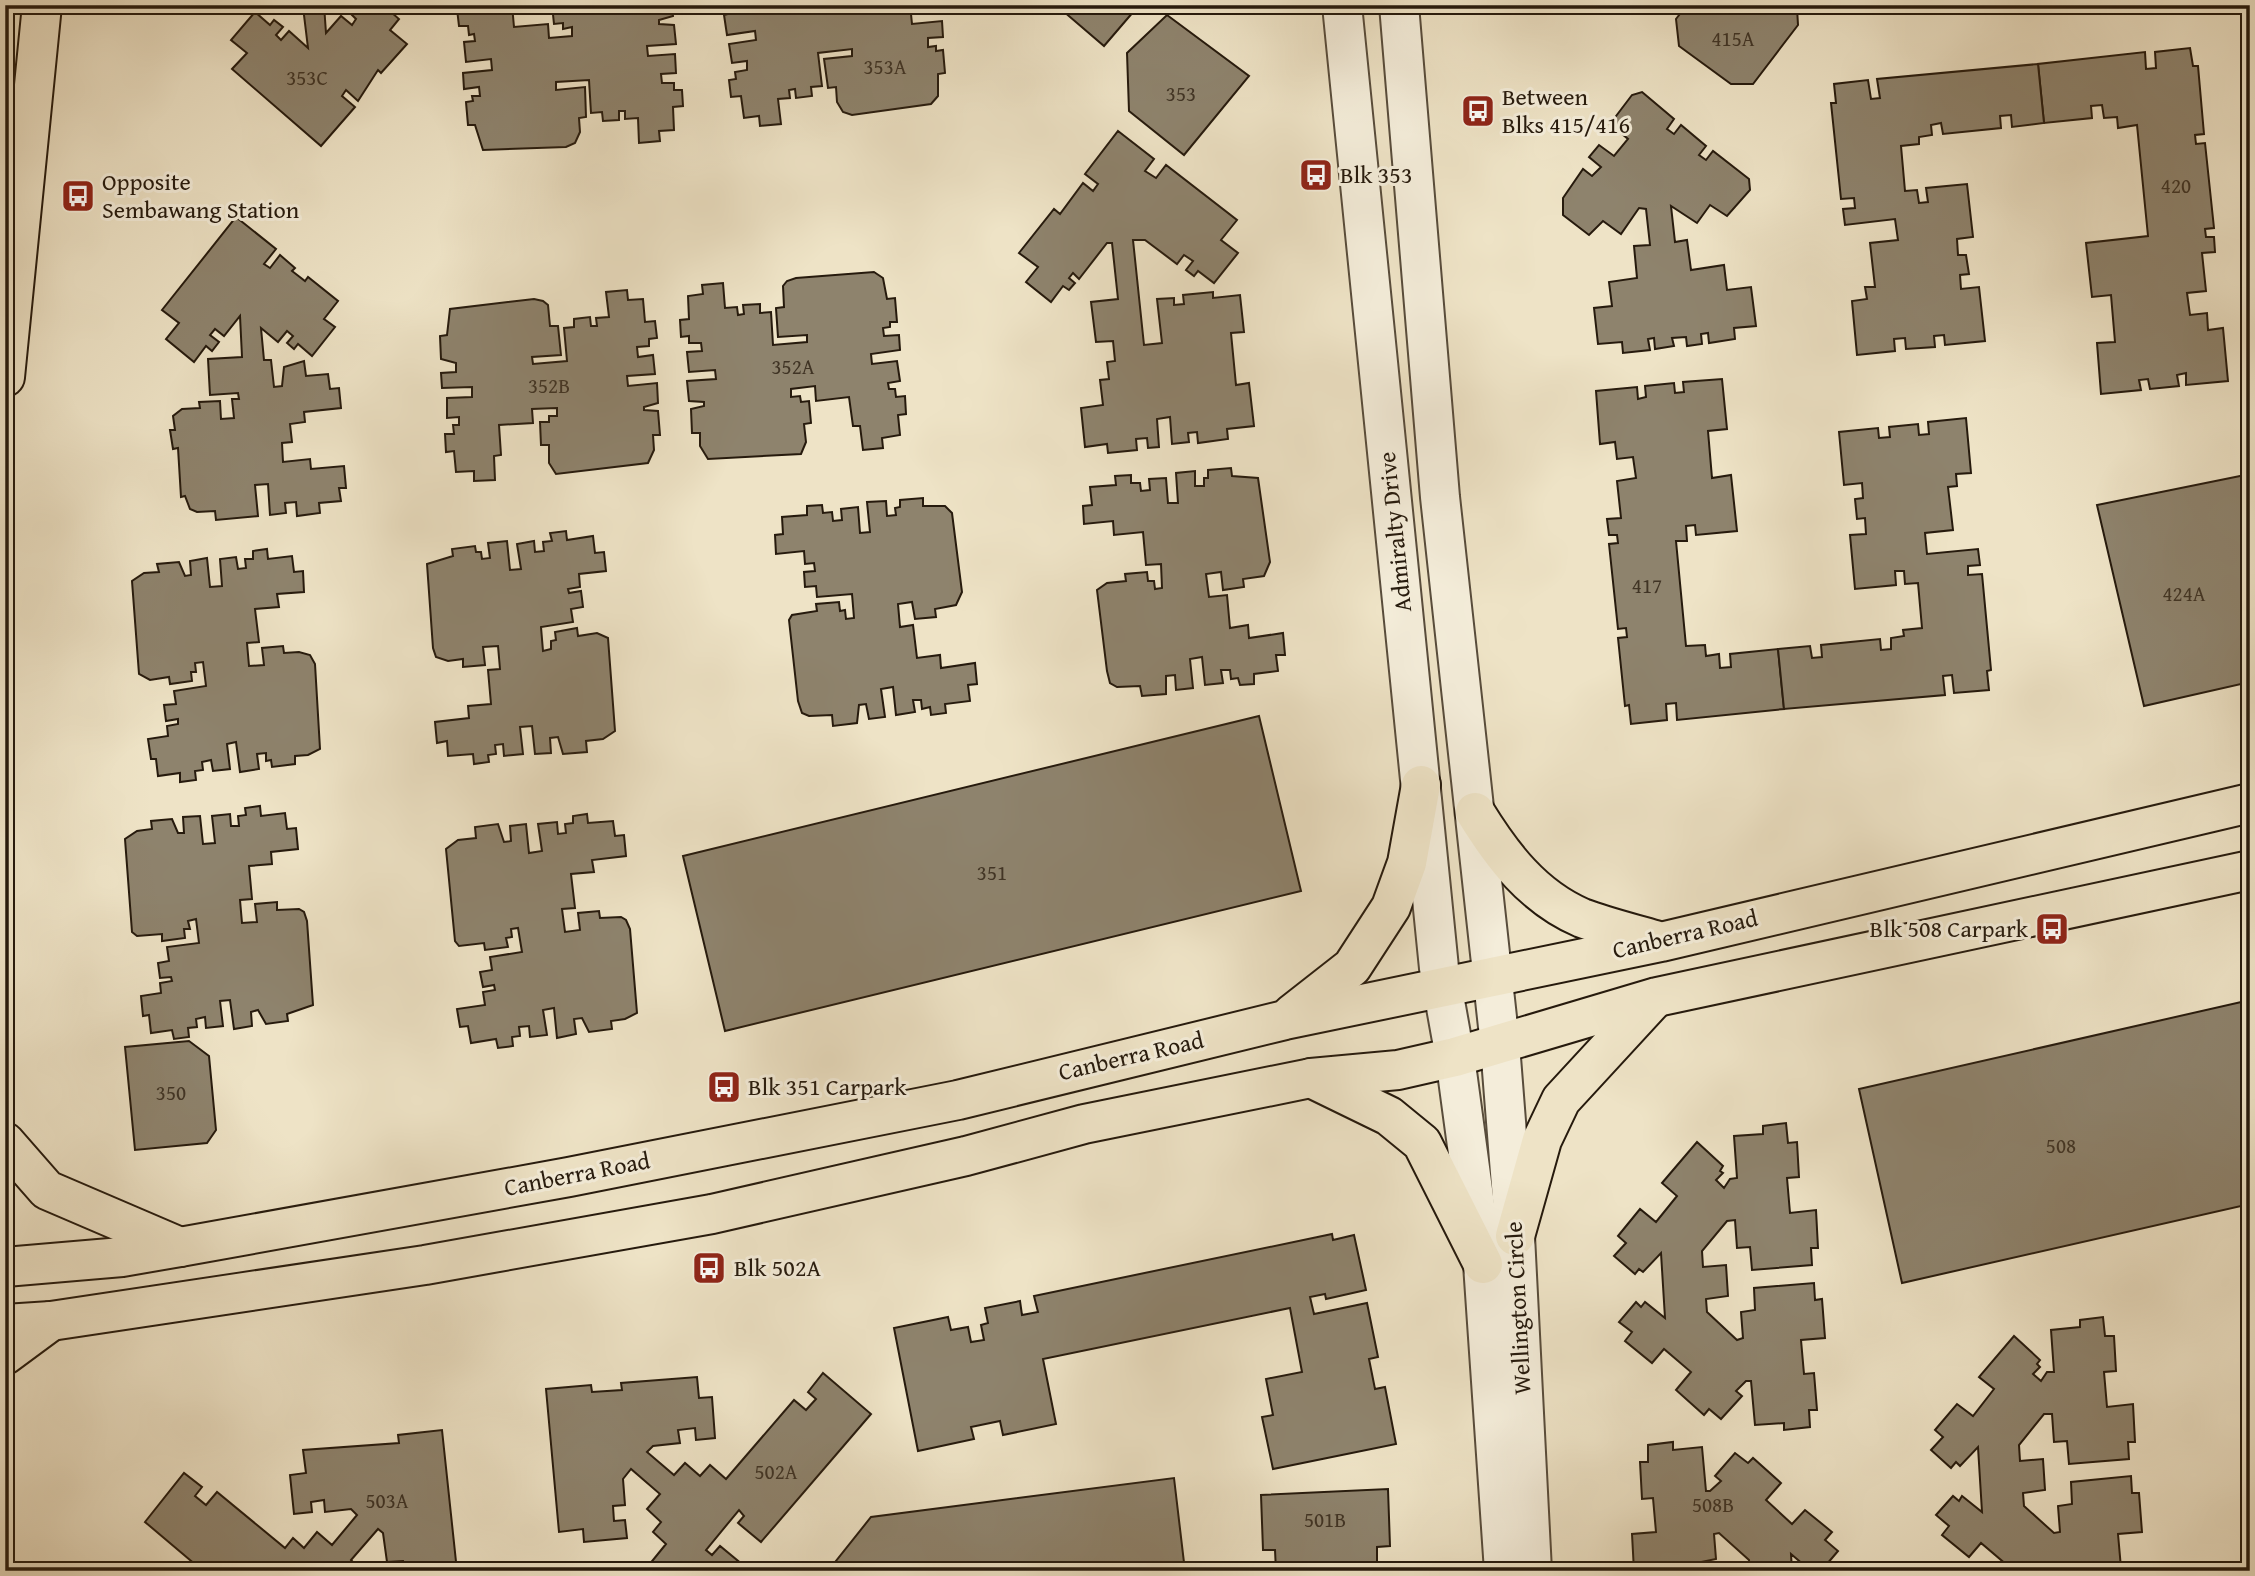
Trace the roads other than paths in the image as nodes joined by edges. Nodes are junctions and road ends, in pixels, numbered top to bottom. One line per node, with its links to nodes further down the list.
1 (42, 5): 4 (main road)
2 (1342, 5): 5 (street, Admiralty Drive)
3 (1399, 5): 7 (street, Admiralty Drive)
4 (5, 377)
5 (1421, 785): 11 (street, Admiralty Drive); 13 (main road)
6 (2250, 803): 9 (main road, Canberra Road)
7 (1475, 812): 9 (main road); 10 (street, Admiralty Drive)
8 (2250, 870): 12 (main road)
9 (1661, 942): 10 (main road, Canberra Road)
10 (1494, 974): 11 (main road, Canberra Road); 14 (street, Admiralty Drive)
11 (1443, 985): 13 (main road, Canberra Road); 15 (street, Admiralty Drive)
12 (1657, 997): 14 (main road); 18 (main road)
13 (1285, 1020): 19 (main road, Canberra Road)
14 (1500, 1045): 15 (main road); 18 (street, Wellington Circle)
15 (1455, 1057): 16 (main road); 20 (street, Wellington Circle)
16 (1311, 1079): 20 (main road); 22 (main road)
17 (5, 1142): 19 (main road)
18 (1515, 1236): 26 (street, Wellington Circle)
19 (180, 1247): 21 (main road, Canberra Road)
20 (1483, 1264): 25 (street, Wellington Circle)
21 (5, 1267)
22 (51, 1321): 23 (main road); 24 (main road)
23 (5, 1324)
24 (5, 1355)
25 (1504, 1571)
26 (1532, 1571)

